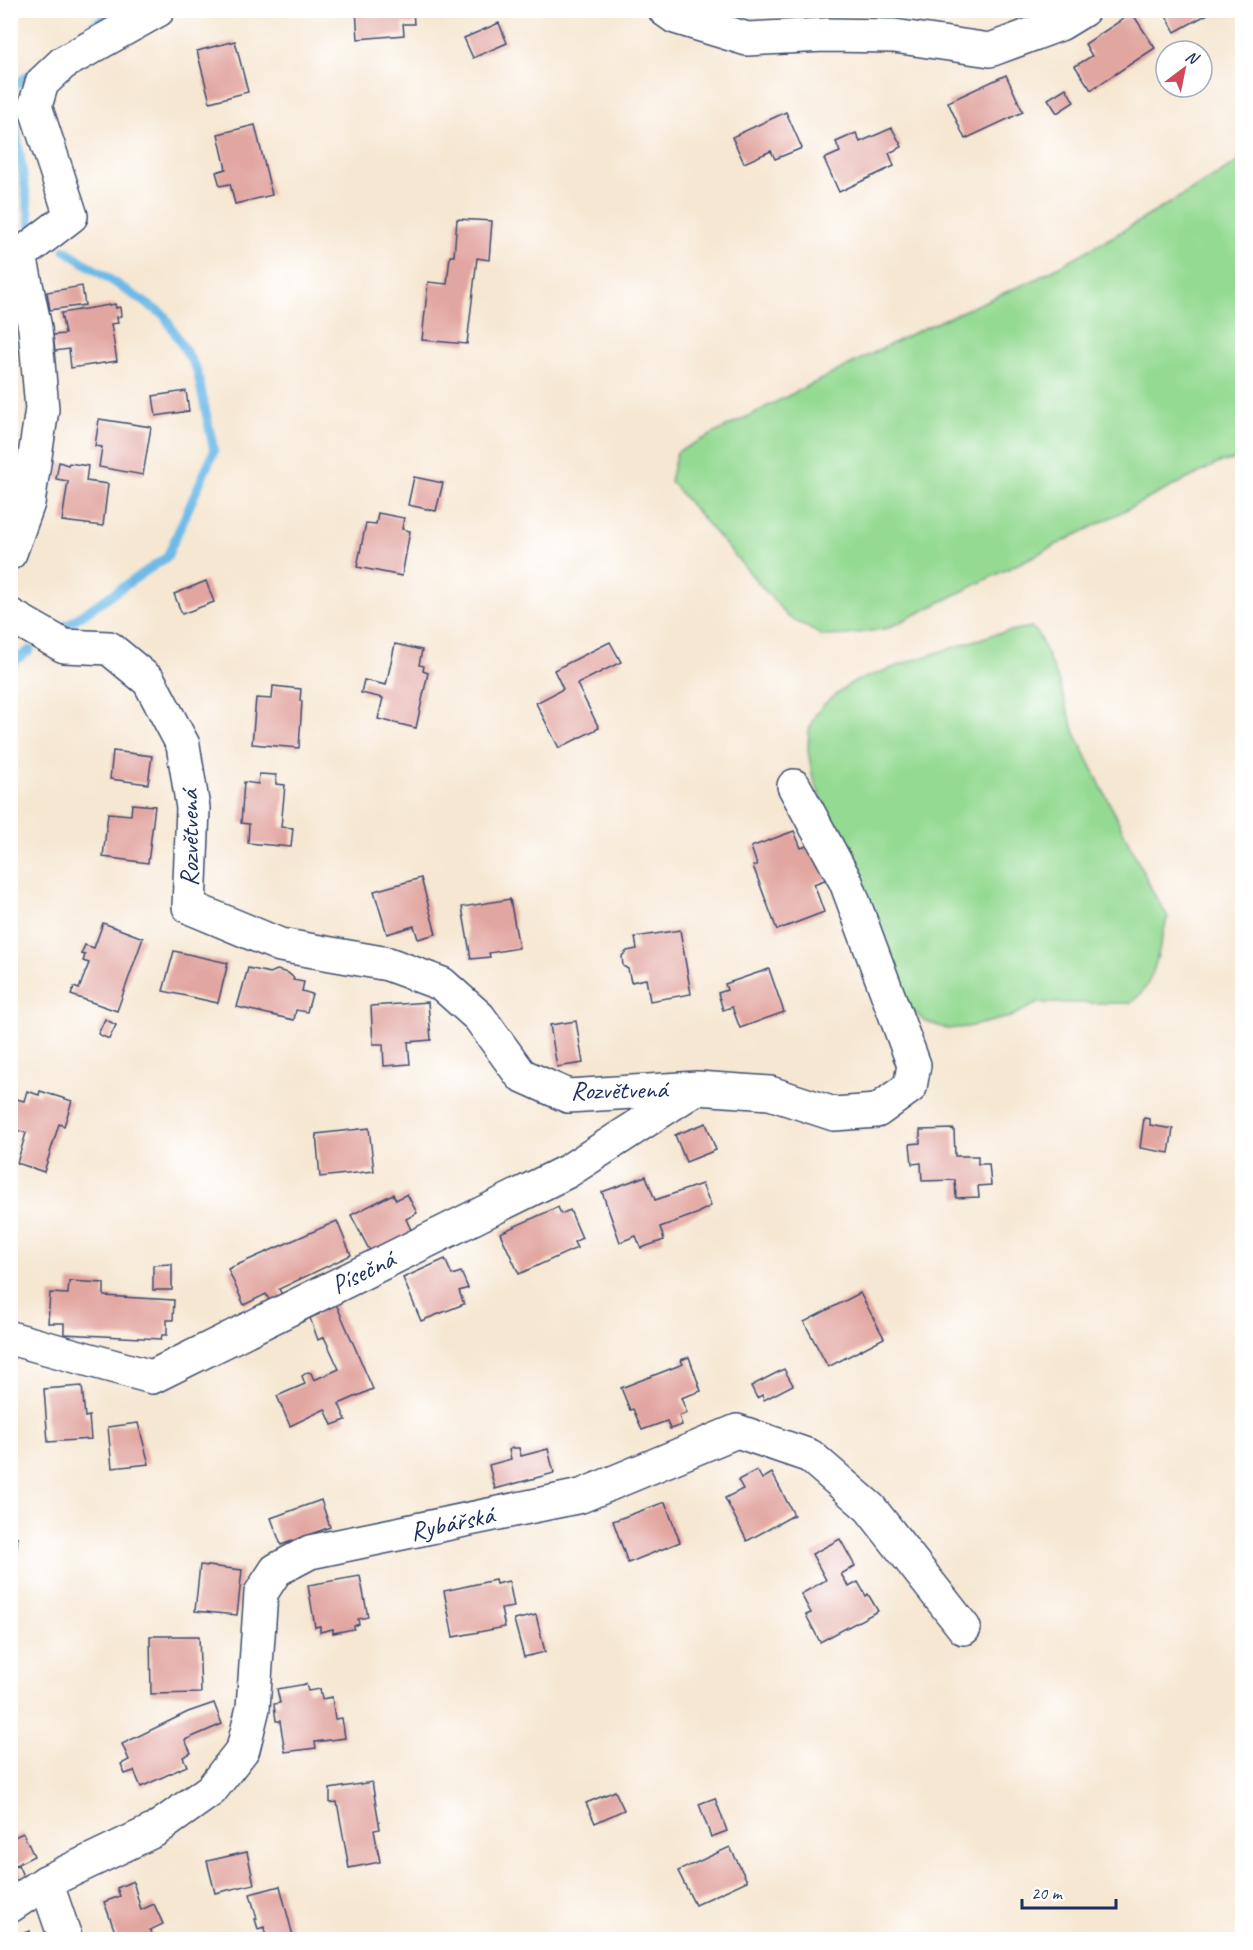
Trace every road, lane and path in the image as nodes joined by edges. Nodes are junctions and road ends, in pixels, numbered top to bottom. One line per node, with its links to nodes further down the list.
1 (158, 10): 4 (street)
2 (665, 10): 3 (street)
3 (1083, 10)
4 (15, 255): 5 (street)
5 (10, 553)
6 (10, 615): 8 (street, Rozvětvená)
7 (794, 786): 8 (street, Rozvětvená)
8 (697, 1088): 9 (street, Písečná)
9 (10, 1338)
10 (964, 1628): 11 (street, Rybářská)
11 (46, 1882): 12 (street, Rybářská); 13 (street)
12 (10, 1906)
13 (66, 1940)

